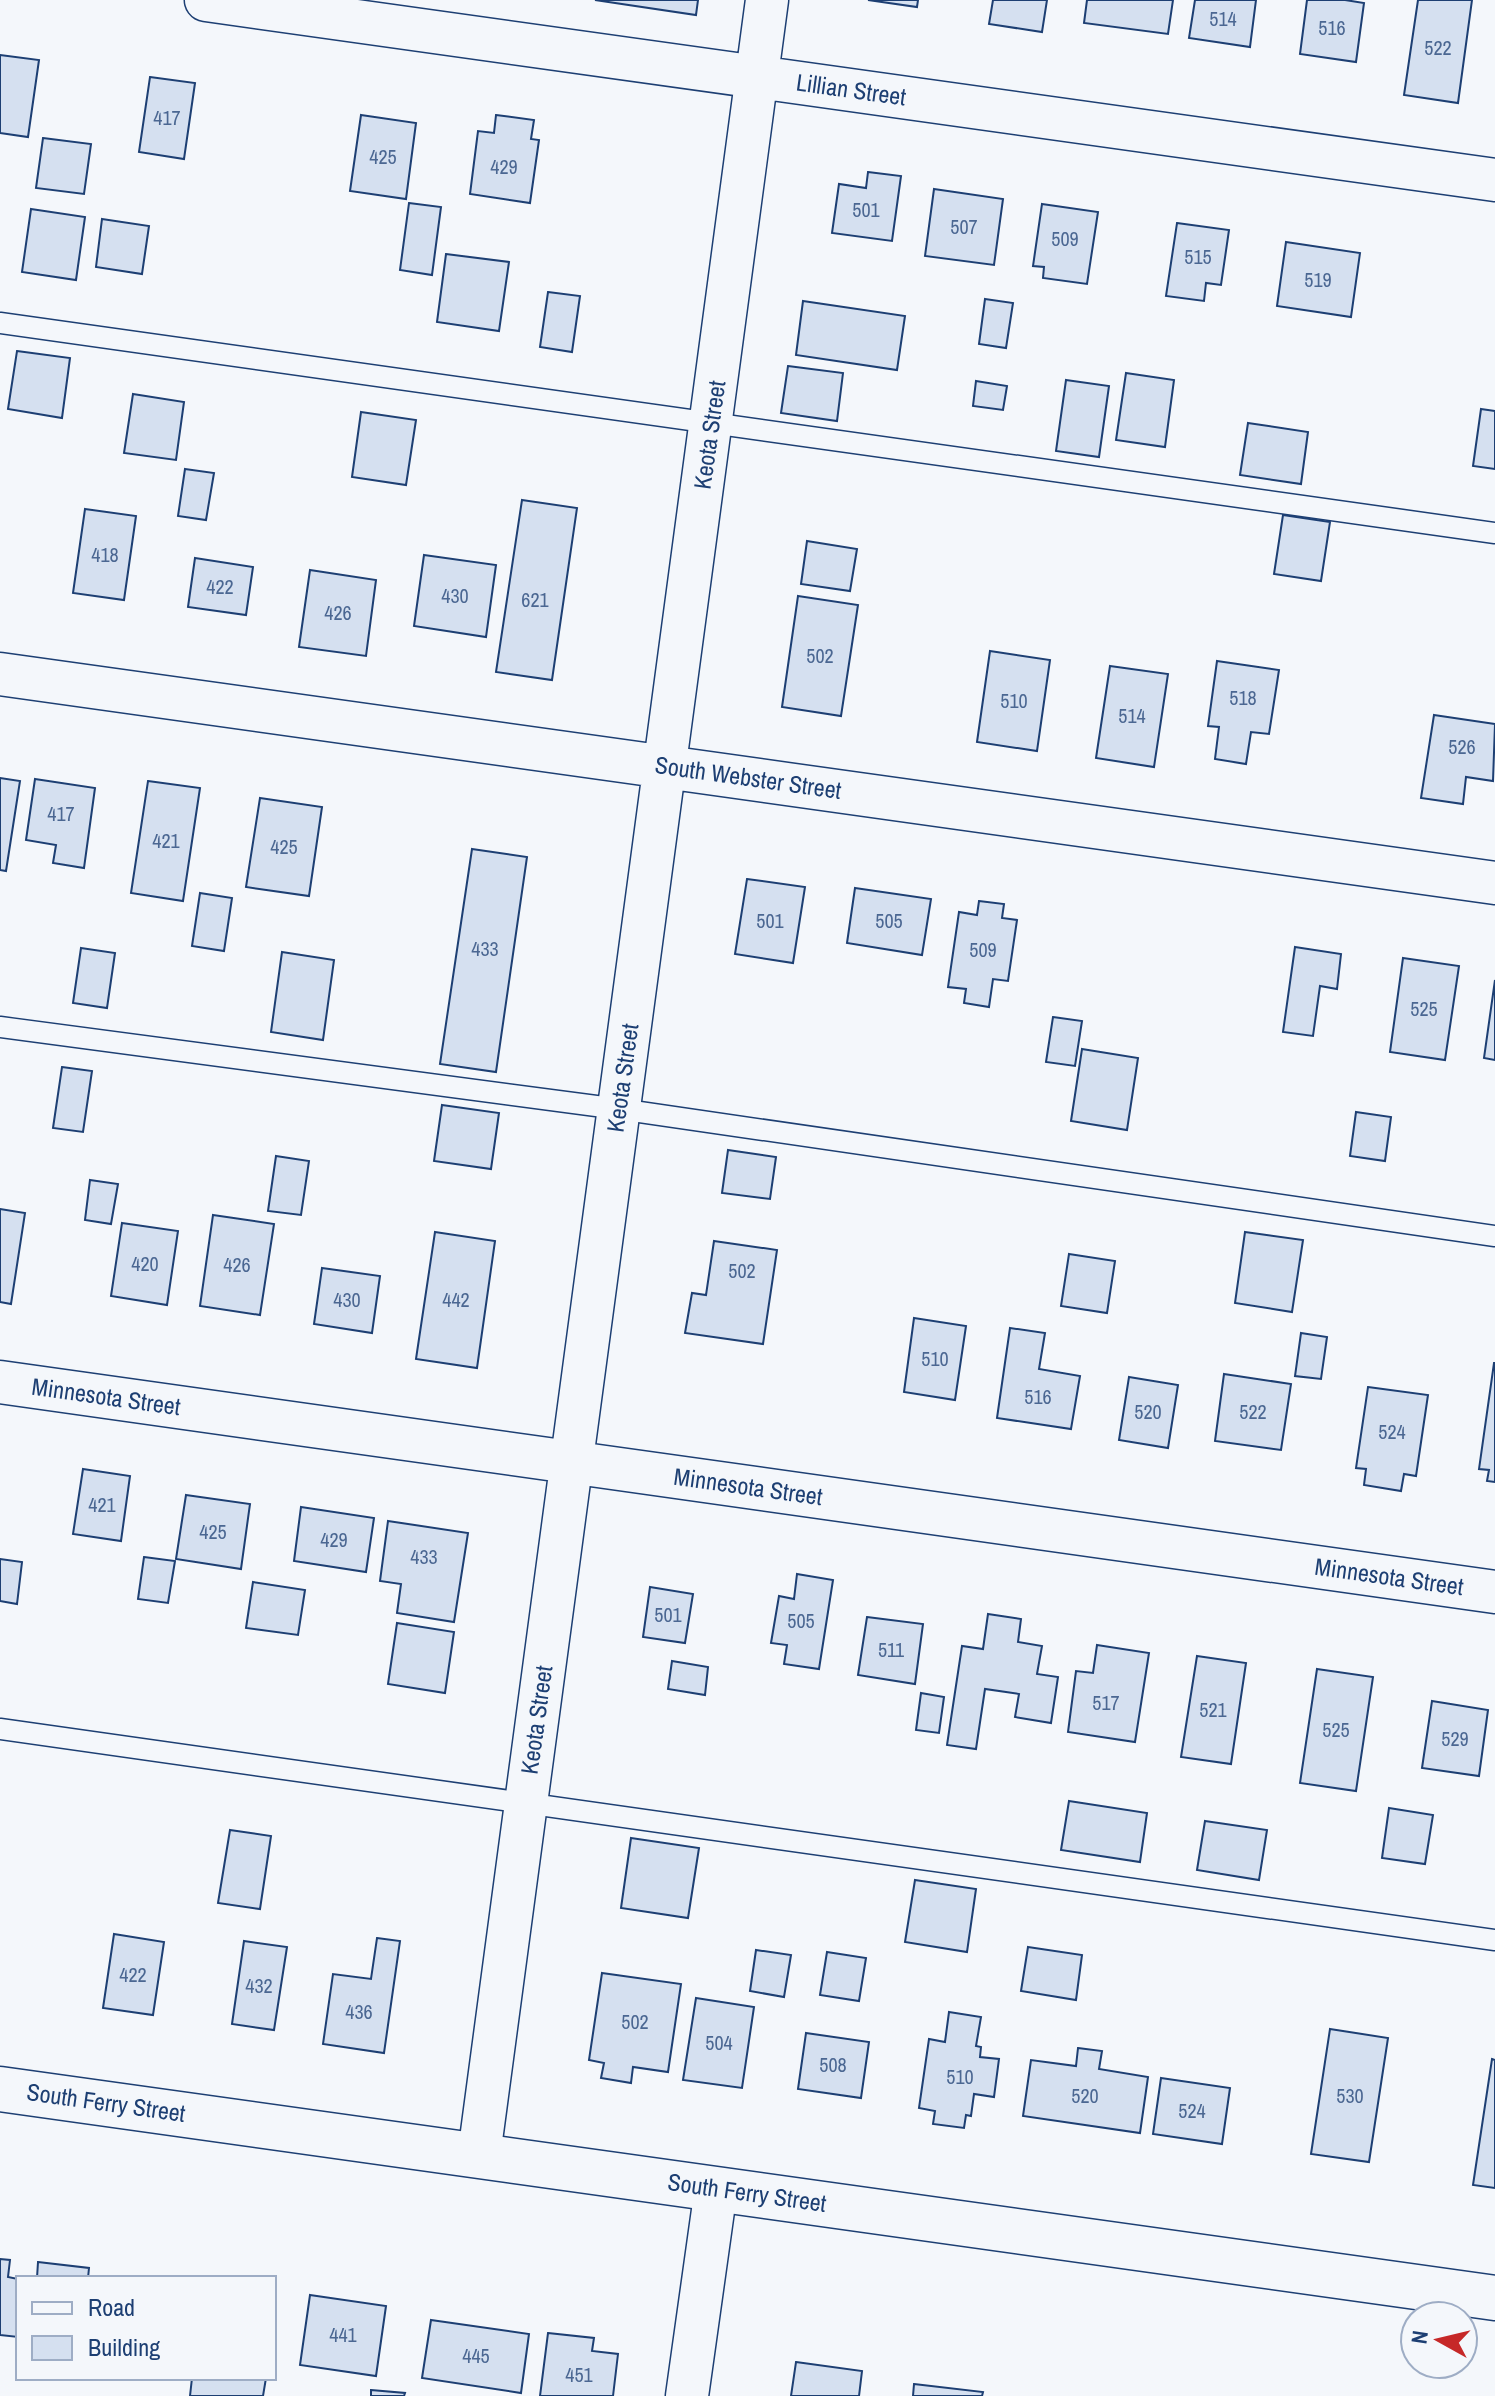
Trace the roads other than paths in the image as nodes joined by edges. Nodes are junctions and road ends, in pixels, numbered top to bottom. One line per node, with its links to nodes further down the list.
1 (206, 0): 3 (street, Lillian Street)
2 (767, 0): 3 (street, Keota Street)
3 (758, 77): 4 (street, Lillian Street); 6 (street, Keota Street)
4 (1495, 180)
5 (0, 323): 6 (lane)
6 (711, 423): 7 (lane); 9 (street, Keota Street)
7 (1495, 533)
8 (0, 674): 9 (street, South Webster Street)
9 (665, 767): 10 (street, South Webster Street); 12 (street, Keota Street)
10 (1495, 883)
11 (0, 1027): 12 (lane)
12 (619, 1109): 13 (lane); 15 (street, Keota Street)
13 (1495, 1236)
14 (0, 1382): 15 (street, Minnesota Street)
15 (571, 1462): 16 (street, Minnesota Street); 18 (street, Keota Street)
16 (1495, 1592)
17 (0, 1729): 18 (lane)
18 (526, 1803): 19 (lane); 21 (street, Keota Street)
19 (1495, 1940)
20 (0, 2089): 21 (street, South Ferry Street)
21 (479, 2155): 22 (street, South Ferry Street)
22 (716, 2189): 23 (street, South Ferry Street); 24 (street)
23 (1495, 2298)
24 (687, 2396)

